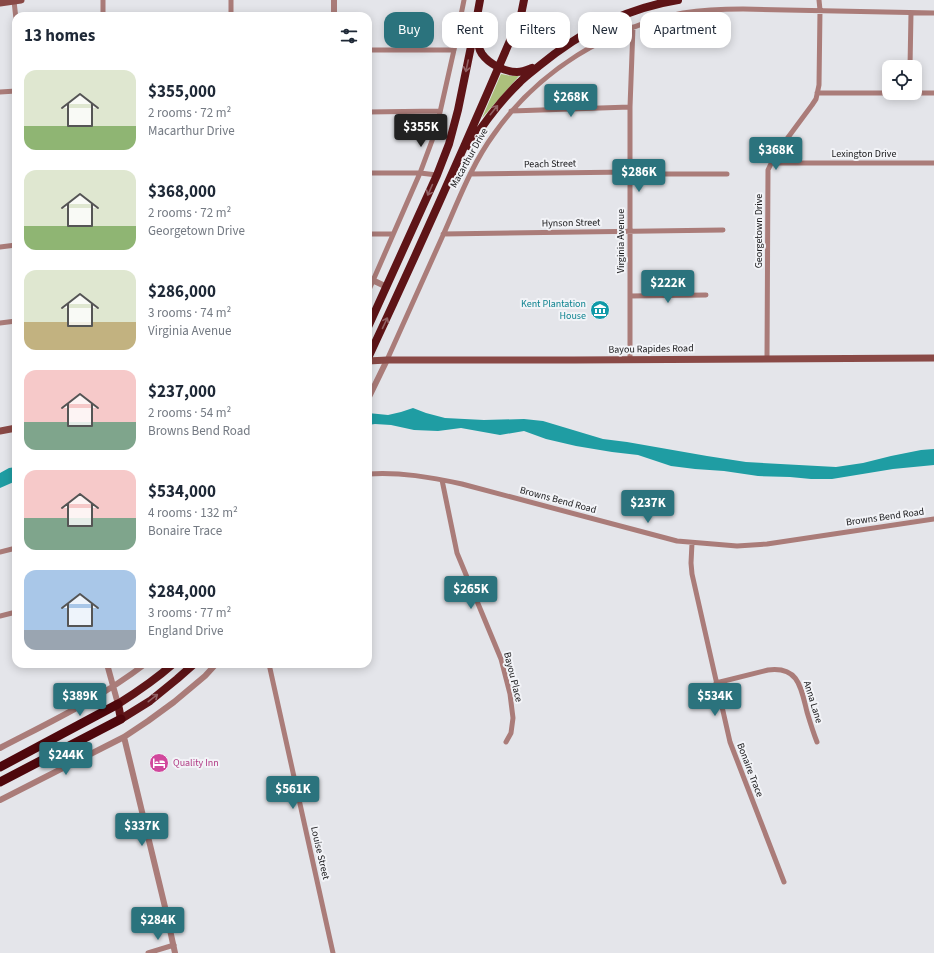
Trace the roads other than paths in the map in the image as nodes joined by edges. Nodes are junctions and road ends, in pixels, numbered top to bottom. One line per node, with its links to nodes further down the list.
1 (18, 0): 10 (main road); 12 (street)
2 (103, 0): 13 (street)
3 (231, 0): 14 (street)
4 (334, 0): 15 (street)
5 (464, 0): 23 (street)
6 (480, 0): 16 (highway, Macarthur Drive)
7 (524, 0): 26 (highway, Macarthur Drive)
8 (678, 0): 25 (highway)
9 (819, 0): 11 (street, Georgetown Drive)
10 (0, 3)
11 (820, 10): 17 (street, Macarthur Drive); 19 (street, Macarthur Drive); 32 (street, Georgetown Drive)
12 (17, 12)
13 (103, 12)
14 (231, 12)
15 (334, 12)
16 (478, 12)
17 (911, 12): 18 (street, Macarthur Drive); 24 (street)
18 (934, 13)
19 (636, 26): 33 (street, Virginia Avenue); 35 (street, Macarthur Drive)
20 (471, 48): 44 (highway, Macarthur Drive, one-way to 44)
21 (480, 48): 26 (highway)
22 (372, 50): 23 (street)
23 (454, 50): 34 (street)
24 (910, 60)
25 (546, 61): 26 (highway); 45 (highway, one-way to 25)
26 (499, 67): 45 (highway, Macarthur Drive)
27 (12, 91): 28 (street)
28 (0, 92)
29 (882, 93): 32 (street)
30 (922, 93): 31 (street)
31 (934, 93)
32 (817, 94): 37 (street, Georgetown Drive)
33 (630, 108): 35 (street); 41 (street, Virginia Avenue)
34 (440, 111): 36 (street); 40 (street)
35 (511, 111): 42 (street, Macarthur Drive)
36 (372, 112)
37 (770, 162): 38 (street, Lexington Drive); 63 (street, Georgetown Drive)
38 (934, 163)
39 (372, 173): 40 (street)
40 (420, 173): 44 (street); 49 (street)
41 (630, 173): 42 (street, Peach Street); 43 (street, Peach Street); 47 (street, Virginia Avenue)
42 (470, 174): 50 (street, Macarthur Drive)
43 (727, 174)
44 (437, 175): 55 (highway, Macarthur Drive, one-way to 55)
45 (444, 191): 56 (highway, Macarthur Drive)
46 (723, 230): 47 (street, Hynson Street)
47 (630, 232): 50 (street, Hynson Street); 58 (street, Virginia Avenue)
48 (372, 234): 49 (street)
49 (393, 234): 53 (street)
50 (443, 234): 66 (street, Macarthur Drive)
51 (12, 245): 52 (street)
52 (0, 246)
53 (372, 275)
54 (372, 280): 55 (street)
55 (387, 287): 56 (highway); 59 (highway, Macarthur Drive)
56 (399, 293): 62 (highway, Macarthur Drive, one-way to 56)
57 (706, 295): 58 (street)
58 (630, 296): 65 (street, Virginia Avenue)
59 (372, 319)
60 (12, 322): 61 (street)
61 (0, 323)
62 (372, 350)
63 (768, 358): 64 (main road, Bayou Rapides Road); 65 (main road, Bayou Rapides Road)
64 (934, 358)
65 (630, 359): 66 (main road, Bayou Rapides Road)
66 (387, 360): 67 (main road, Bayou Rapides Road); 68 (street)
67 (372, 361)
68 (372, 391)
69 (12, 429): 70 (main road)
70 (0, 431)
71 (372, 474): 72 (street, Browns Bend Road)
72 (442, 480): 74 (street, Browns Bend Road); 90 (street, Bayou Place)
73 (934, 519): 74 (street, Browns Bend Road)
74 (692, 543): 85 (street, Bonaire Trace)
75 (12, 549): 76 (street)
76 (0, 552)
77 (12, 613): 78 (street)
78 (0, 616)
79 (108, 668): 86 (street)
80 (139, 668): 86 (street)
81 (168, 668): 87 (highway)
82 (190, 668): 88 (highway, one-way to 82)
83 (212, 668): 89 (street)
84 (270, 668): 100 (street, Louise Street)
85 (716, 683): 91 (street, Anna Lane); 96 (street, Bonaire Trace)
86 (113, 687): 87 (street); 92 (street)
87 (118, 704): 88 (highway); 93 (highway)
88 (120, 719): 94 (highway)
89 (124, 737): 95 (street); 97 (street)
90 (506, 742)
91 (817, 742)
92 (0, 748)
93 (0, 767)
94 (0, 782)
95 (0, 800)
96 (784, 882)
97 (174, 945): 98 (street); 99 (street)
98 (148, 953)
99 (176, 953)
100 (333, 953)

